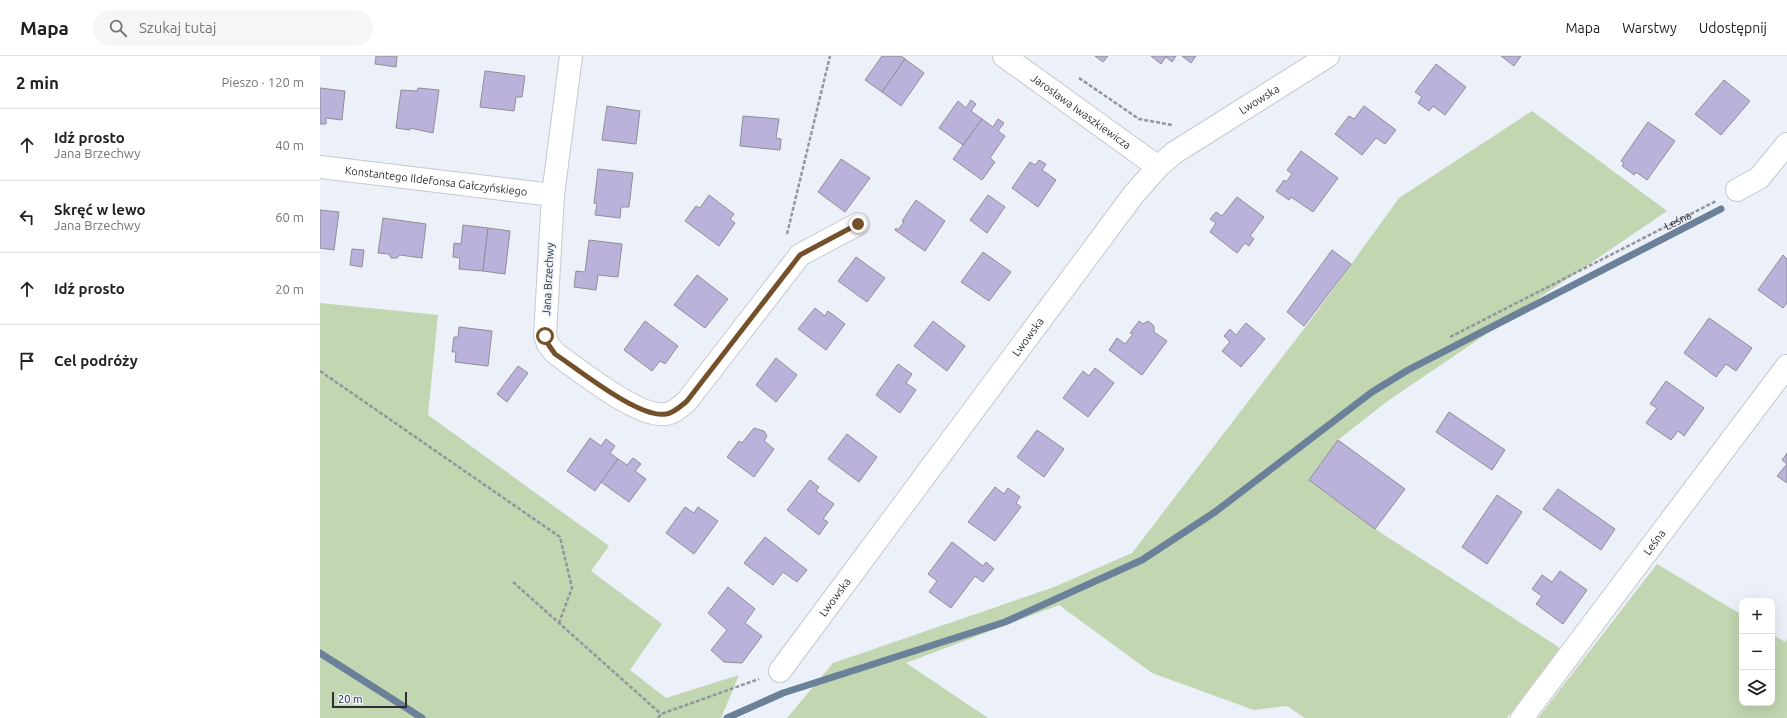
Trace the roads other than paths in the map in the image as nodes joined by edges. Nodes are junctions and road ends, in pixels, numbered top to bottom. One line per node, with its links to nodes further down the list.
1 (570, 56): 8 (street, Jana Brzechwy)
2 (1004, 56): 6 (street, Jarosława Iwaszkiewicza)
3 (1328, 56): 6 (street, Lwowska)
4 (1787, 144): 7 (street)
5 (320, 167): 8 (street, Konstantego Ildefonsa Gałczyńskiego)
6 (1158, 167): 11 (street, Lwowska)
7 (1737, 190)
8 (553, 195): 9 (street, Jana Brzechwy)
9 (858, 224)
10 (1787, 366): 12 (street, Leśna)
11 (780, 671)
12 (1522, 718)

